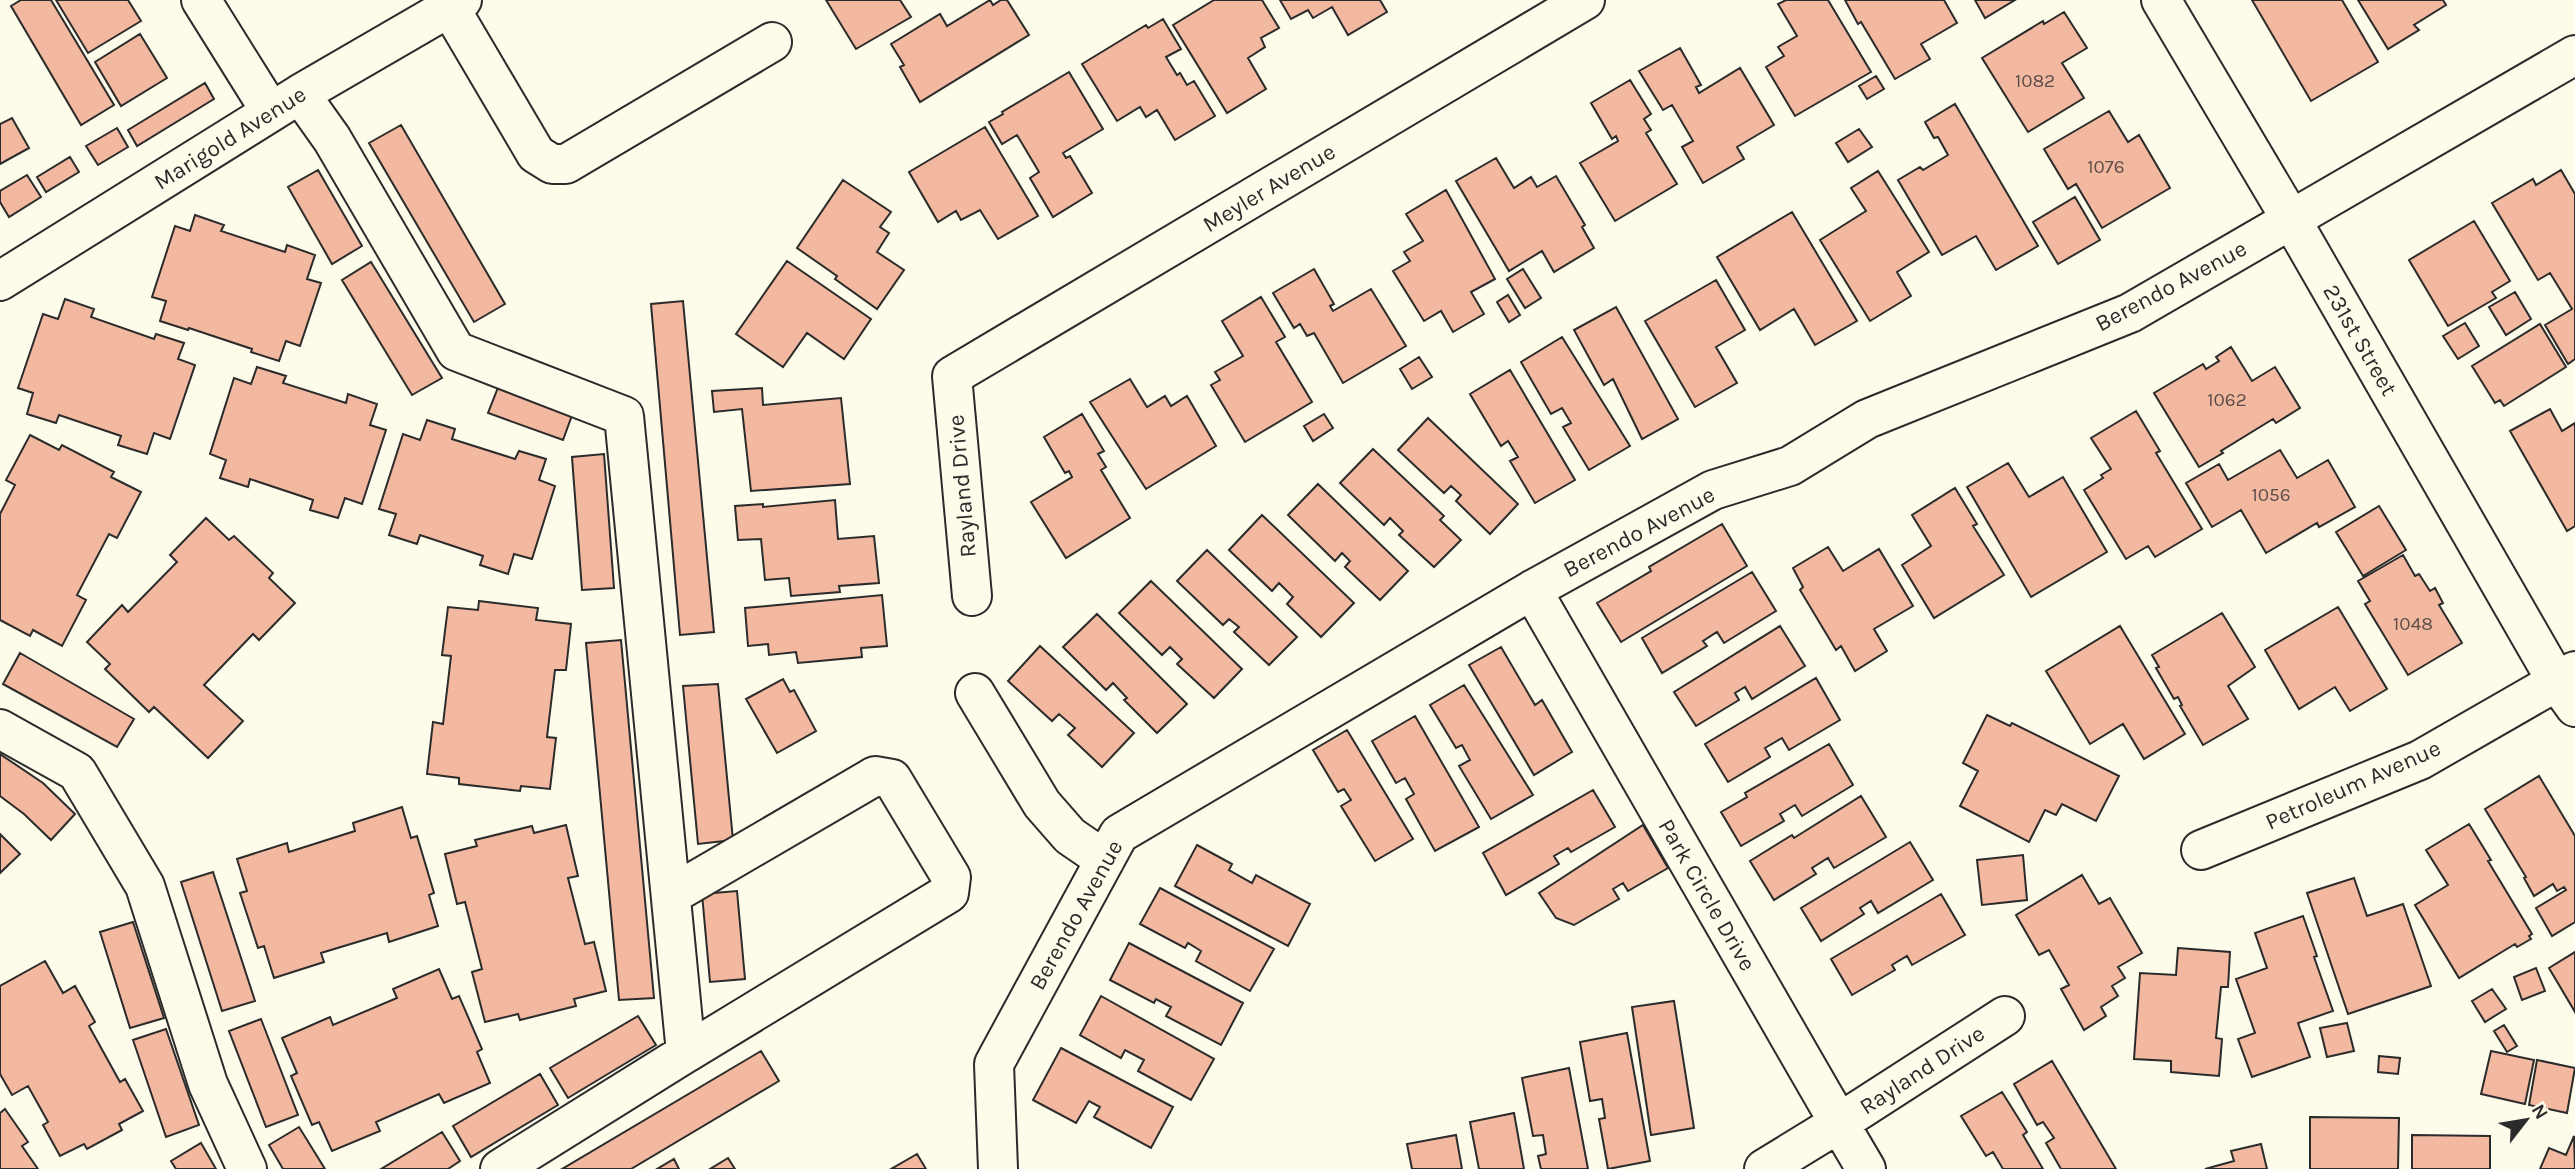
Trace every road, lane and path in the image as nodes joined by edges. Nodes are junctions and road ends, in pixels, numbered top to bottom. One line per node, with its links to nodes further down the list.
1 (201, 0): 7 (street)
2 (1585, 0): 10 (street, Meyler Avenue)
3 (2161, 0): 8 (street, 231st Street)
4 (456, 4): 5 (street); 7 (street, Marigold Avenue)
5 (772, 42)
6 (2575, 55): 8 (street, Berendo Avenue)
7 (286, 103): 9 (street, Marigold Avenue); 18 (street)
8 (2292, 221): 11 (street, Berendo Avenue); 13 (street, 231st Street)
9 (0, 281)
10 (952, 376): 12 (street, Rayland Drive)
11 (1532, 590): 17 (street, Berendo Avenue); 21 (street, Park Circle Drive)
12 (972, 596)
13 (2569, 687): 16 (street, Petroleum Avenue)
14 (975, 693): 17 (street)
15 (0, 729): 22 (street)
16 (2201, 850)
17 (1105, 860): 24 (street, Berendo Avenue)
18 (671, 895): 20 (street); 20 (street)
19 (2005, 1016): 21 (street, Rayland Drive)
20 (686, 1053): 23 (street)
21 (1839, 1123): 25 (street); 26 (street, Park Circle Drive)
22 (247, 1169)
23 (500, 1169)
24 (998, 1169)
25 (1764, 1169)
26 (1866, 1169)

